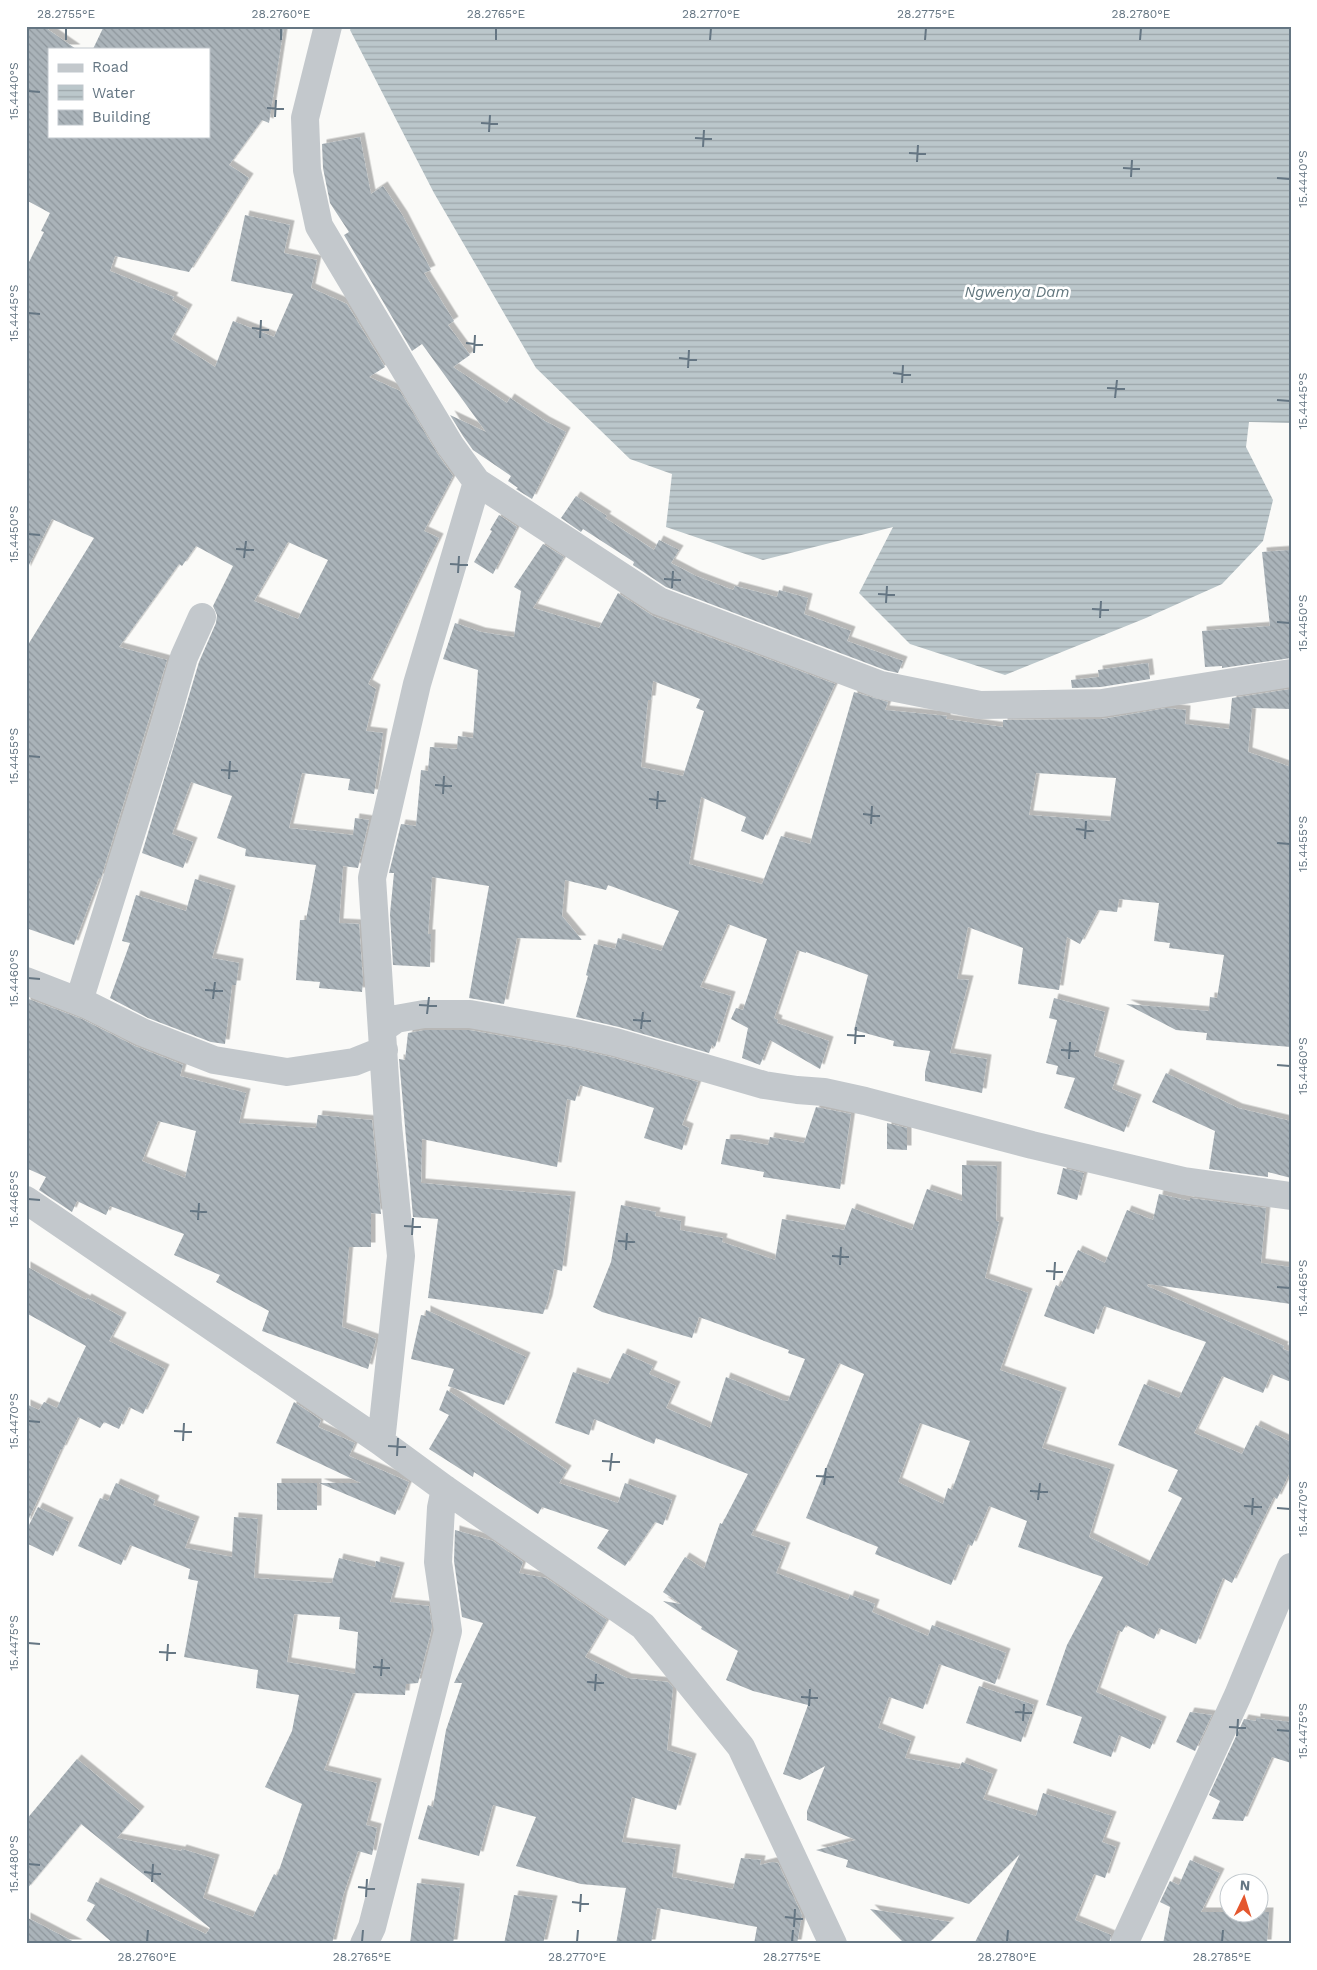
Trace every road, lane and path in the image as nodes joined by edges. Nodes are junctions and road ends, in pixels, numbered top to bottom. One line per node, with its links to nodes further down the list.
1 (328, 26): 2 (street)
2 (477, 482): 4 (street); 7 (street)
3 (202, 617): 6 (street)
4 (1291, 673)
5 (26, 981): 6 (street)
6 (79, 1001): 7 (street)
7 (383, 1040): 8 (street); 10 (street)
8 (1291, 1196)
9 (26, 1200): 10 (street)
10 (381, 1442): 11 (street)
11 (445, 1489): 13 (street); 14 (street)
12 (1291, 1567): 15 (street)
13 (364, 1944)
14 (832, 1944)
15 (1124, 1944)

